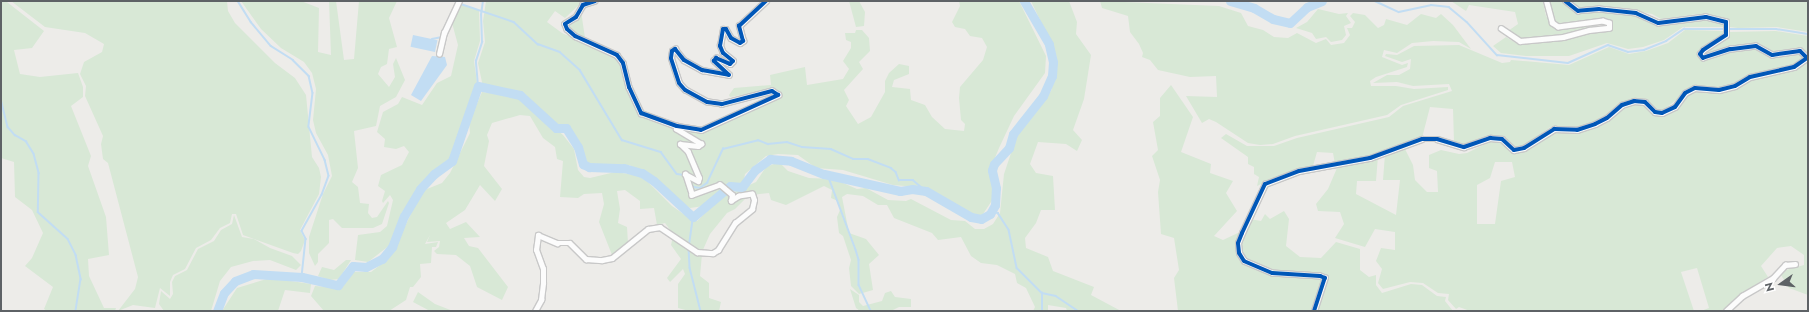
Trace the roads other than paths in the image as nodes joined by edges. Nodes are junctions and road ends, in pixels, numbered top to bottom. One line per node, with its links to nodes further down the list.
1 (459, 1): 7 (street)
2 (595, 1): 8 (street)
3 (766, 1): 8 (street)
4 (1546, 1): 6 (street)
5 (1565, 1): 11 (street)
6 (1501, 28)
7 (439, 54)
8 (677, 126): 10 (street)
9 (1795, 264): 12 (street)
10 (535, 311)
11 (1314, 311)
12 (1726, 311)

